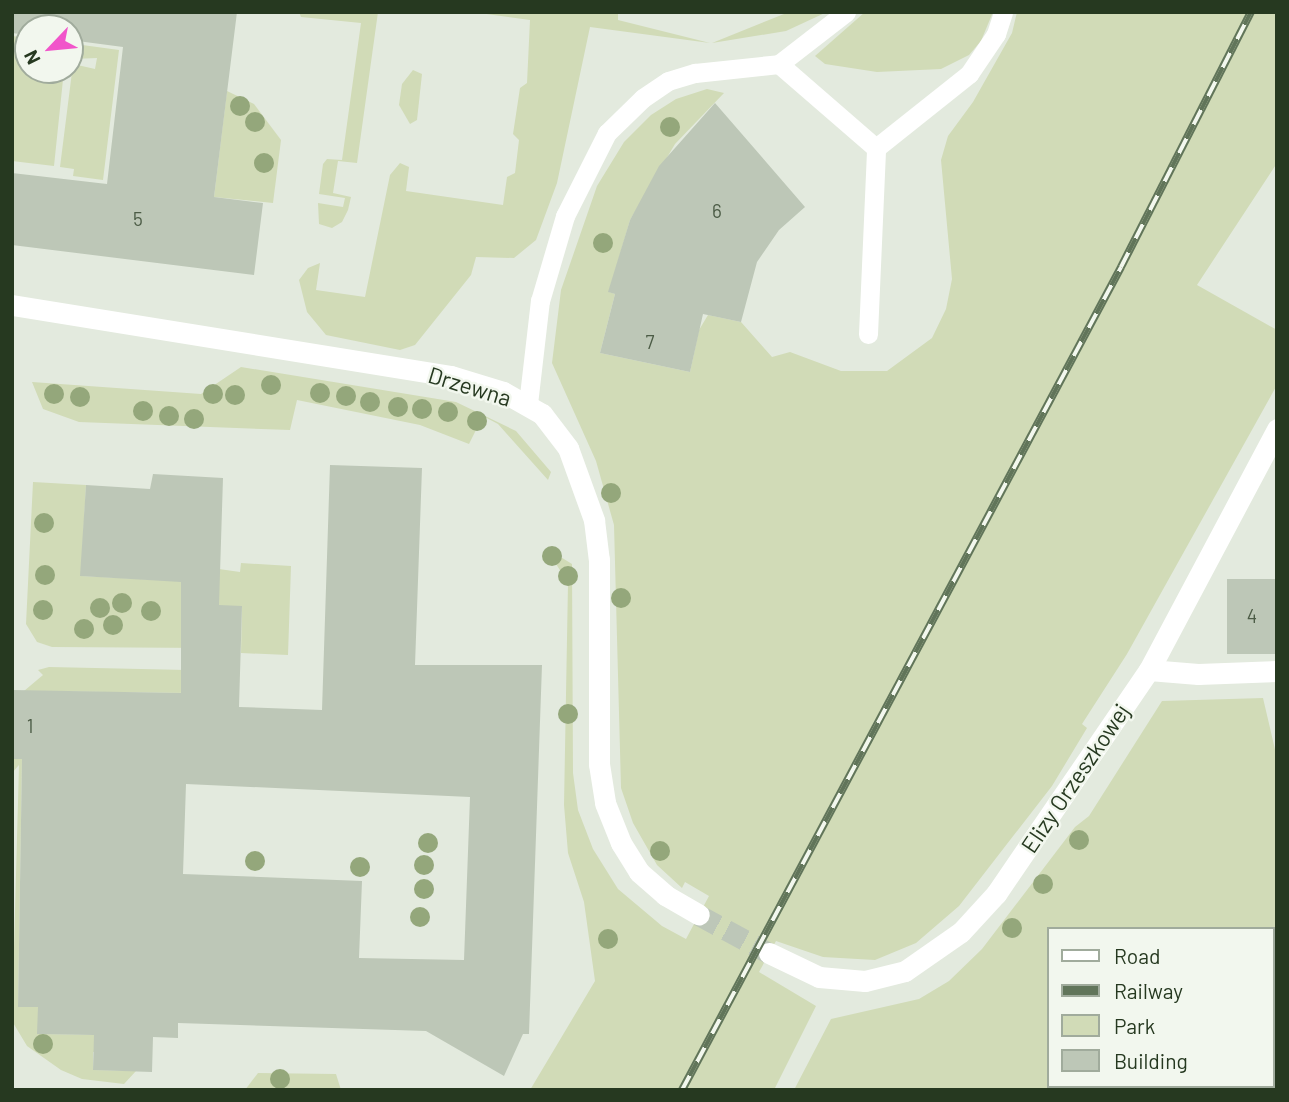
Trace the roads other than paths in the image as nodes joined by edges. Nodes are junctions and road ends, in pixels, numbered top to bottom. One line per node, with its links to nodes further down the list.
1 (846, 12): 3 (lane)
2 (1003, 12): 4 (lane)
3 (779, 64): 4 (lane); 7 (lane)
4 (876, 148): 6 (lane)
5 (12, 306): 7 (street, Drzewna)
6 (868, 334)
7 (527, 404): 11 (street, Drzewna)
8 (1277, 429): 9 (street, Elizy Orzeszkowej)
9 (1149, 670): 10 (street); 12 (street, Elizy Orzeszkowej)
10 (1277, 671)
11 (699, 915)
12 (769, 953)

